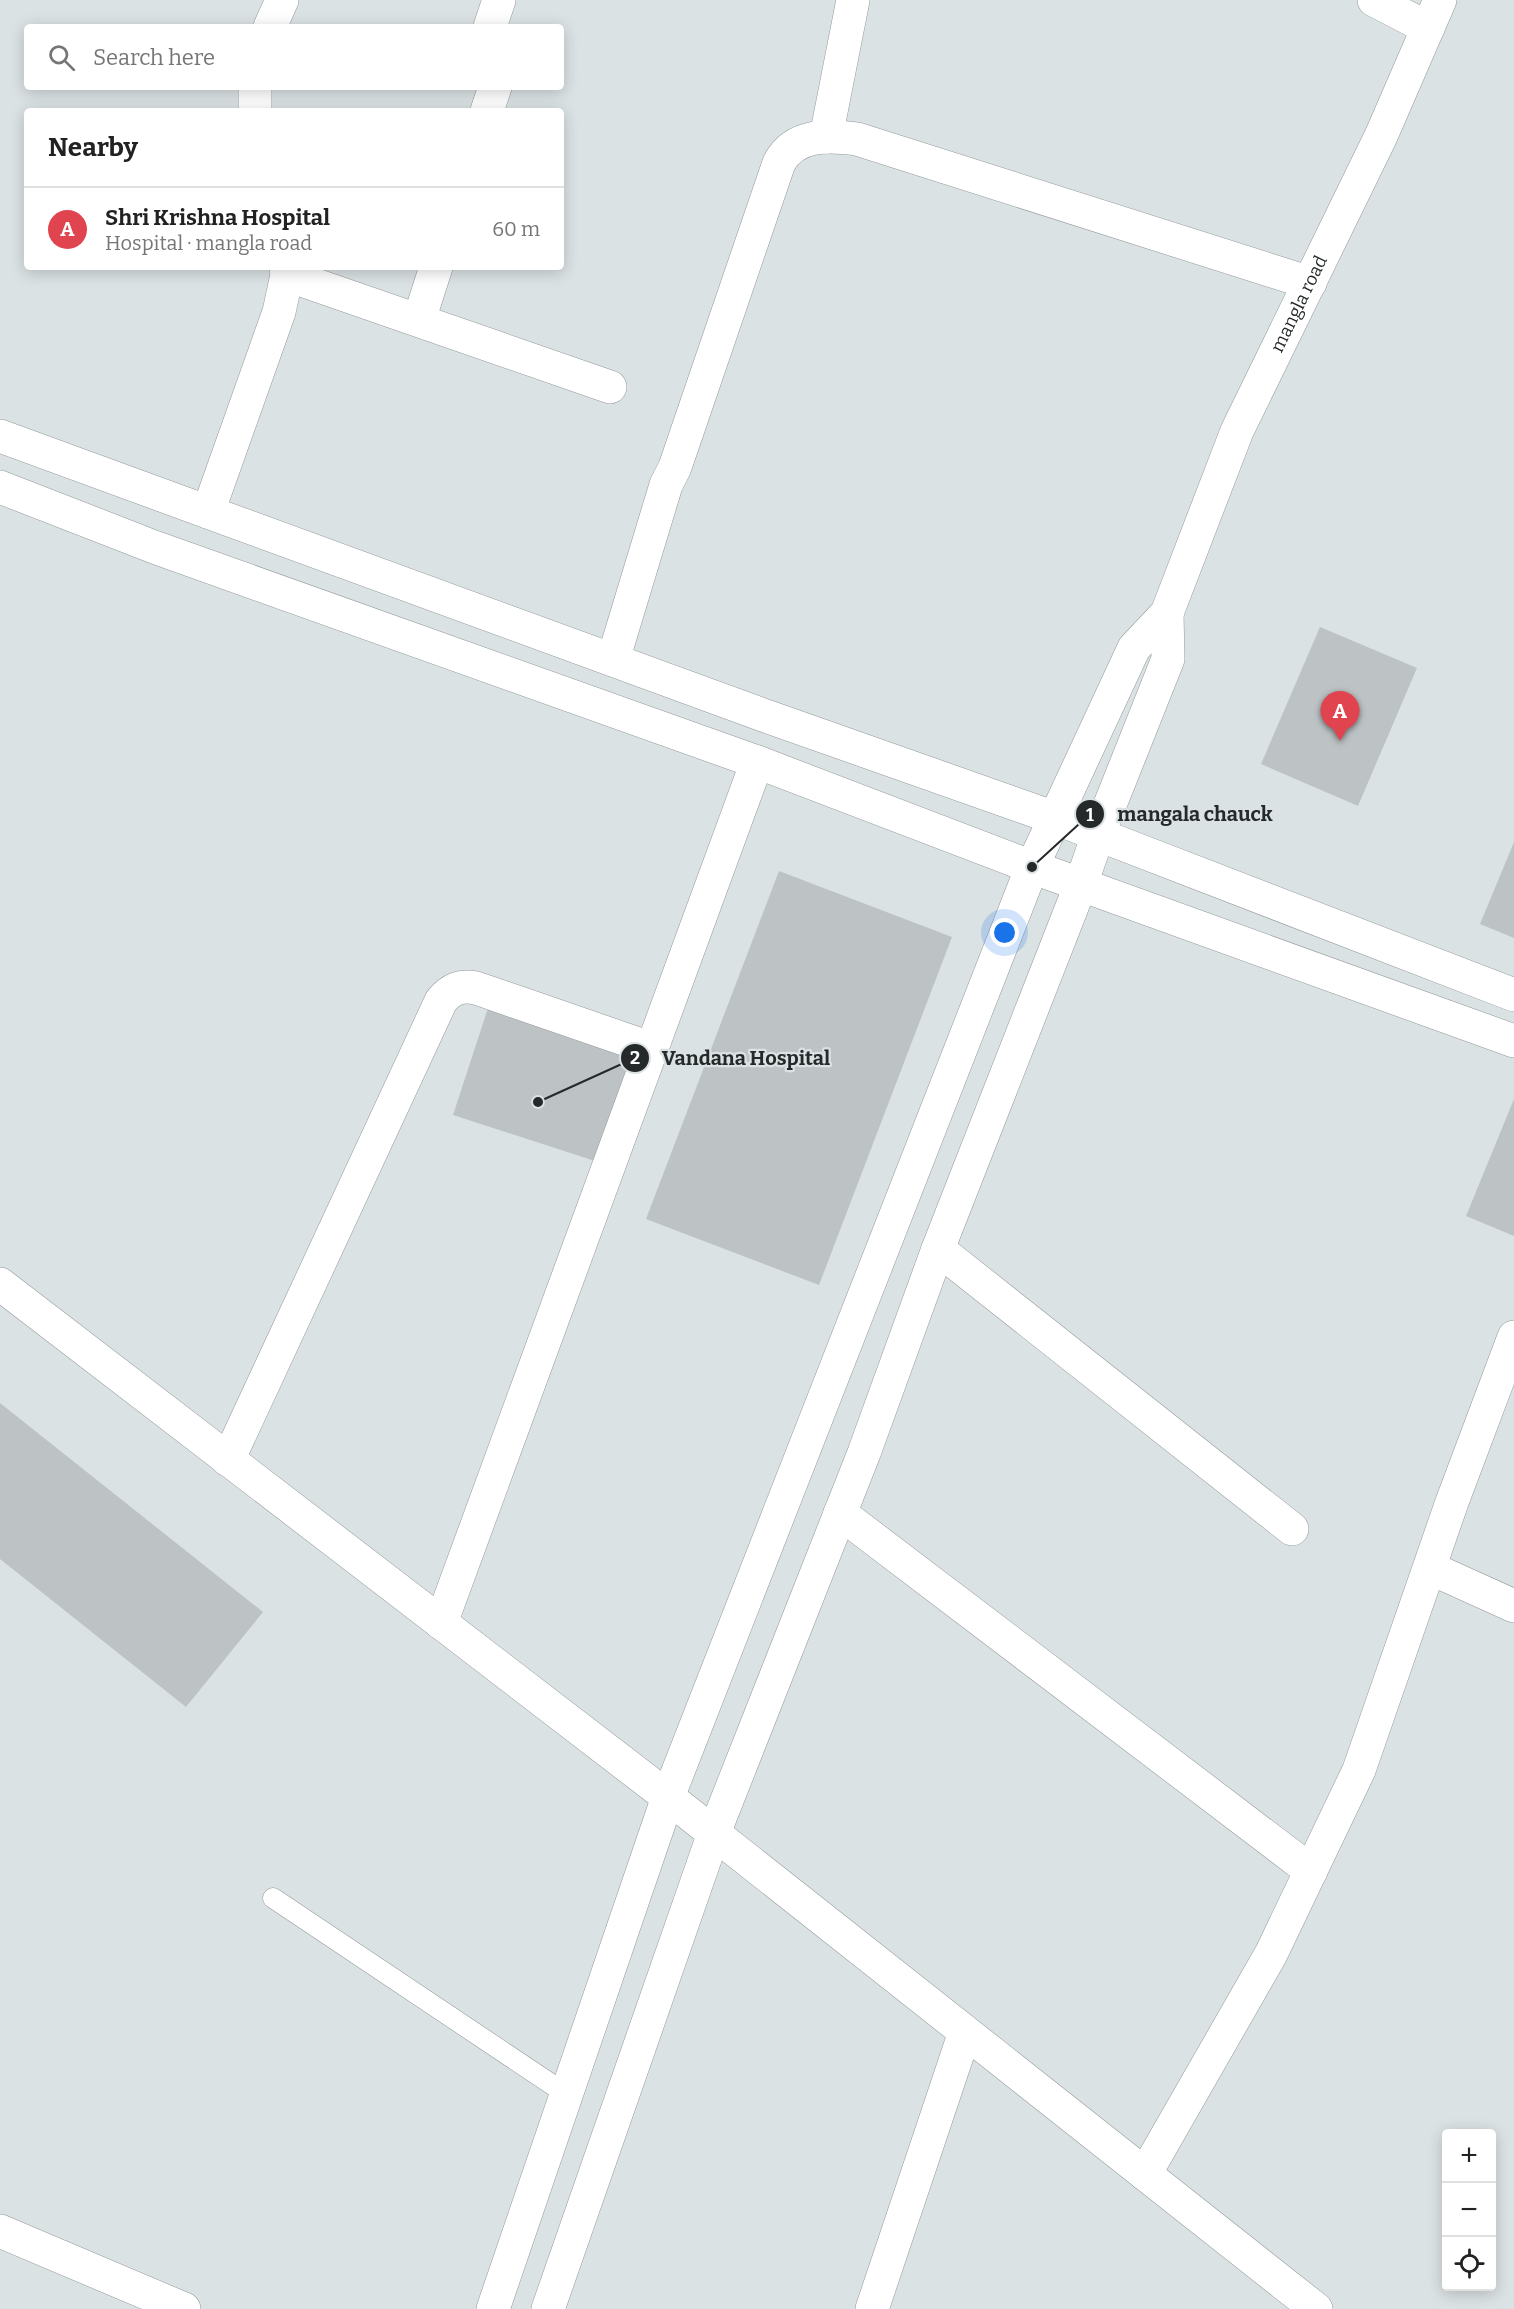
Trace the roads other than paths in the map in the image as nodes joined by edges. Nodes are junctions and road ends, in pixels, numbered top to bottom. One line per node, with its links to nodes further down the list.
1 (282, 0): 6 (main road)
2 (499, 0): 7 (main road)
3 (853, 0): 12 (main road)
4 (1374, 0): 5 (main road)
5 (1434, 14): 15 (main road, mangla road)
6 (271, 24)
7 (491, 24)
8 (255, 90): 10 (main road)
9 (494, 90): 11 (main road)
10 (255, 108)
11 (488, 108)
12 (826, 137): 15 (main road); 24 (main road)
13 (435, 270): 16 (main road)
14 (286, 271): 16 (main road); 21 (main road)
15 (1310, 283): 23 (main road, mangla road)
16 (419, 320): 17 (main road)
17 (610, 387)
18 (0, 436): 20 (main road)
19 (0, 487): 22 (main road)
20 (170, 498): 21 (main road); 22 (main road)
21 (207, 512): 24 (main road)
22 (154, 547): 25 (main road)
23 (1167, 613): 26 (main road, mangla road); 27 (main road, mangla road)
24 (613, 660): 26 (main road)
25 (757, 762): 28 (main road); 32 (main road)
26 (1055, 818): 27 (main road); 28 (main road, mangla road)
27 (1098, 835): 29 (main road, mangla road); 30 (main road)
28 (1032, 867): 29 (main road); 42 (main road, mangla road)
29 (1081, 884): 31 (main road); 33 (main road, mangla road)
30 (1514, 995)
31 (1514, 1041)
32 (650, 1048): 36 (main road); 41 (main road)
33 (938, 1249): 37 (main road, mangla road); 38 (main road)
34 (0, 1284): 36 (main road)
35 (1514, 1337): 39 (main road)
36 (228, 1460): 41 (main road)
37 (840, 1513): 43 (main road, mangla road); 44 (main road)
38 (1292, 1529)
39 (1430, 1568): 40 (main road); 44 (main road)
40 (1514, 1606)
41 (441, 1623): 42 (main road)
42 (668, 1797): 43 (main road); 47 (main road, mangla road)
43 (714, 1833): 46 (main road); 52 (main road, mangla road)
44 (1311, 1871): 48 (main road)
45 (273, 1898): 47 (lane)
46 (966, 2032): 48 (main road); 53 (main road)
47 (566, 2094): 51 (main road, mangla road)
48 (1145, 2174): 54 (main road)
49 (0, 2231): 50 (main road)
50 (184, 2309)
51 (493, 2309)
52 (548, 2309)
53 (872, 2309)
54 (1316, 2309)

